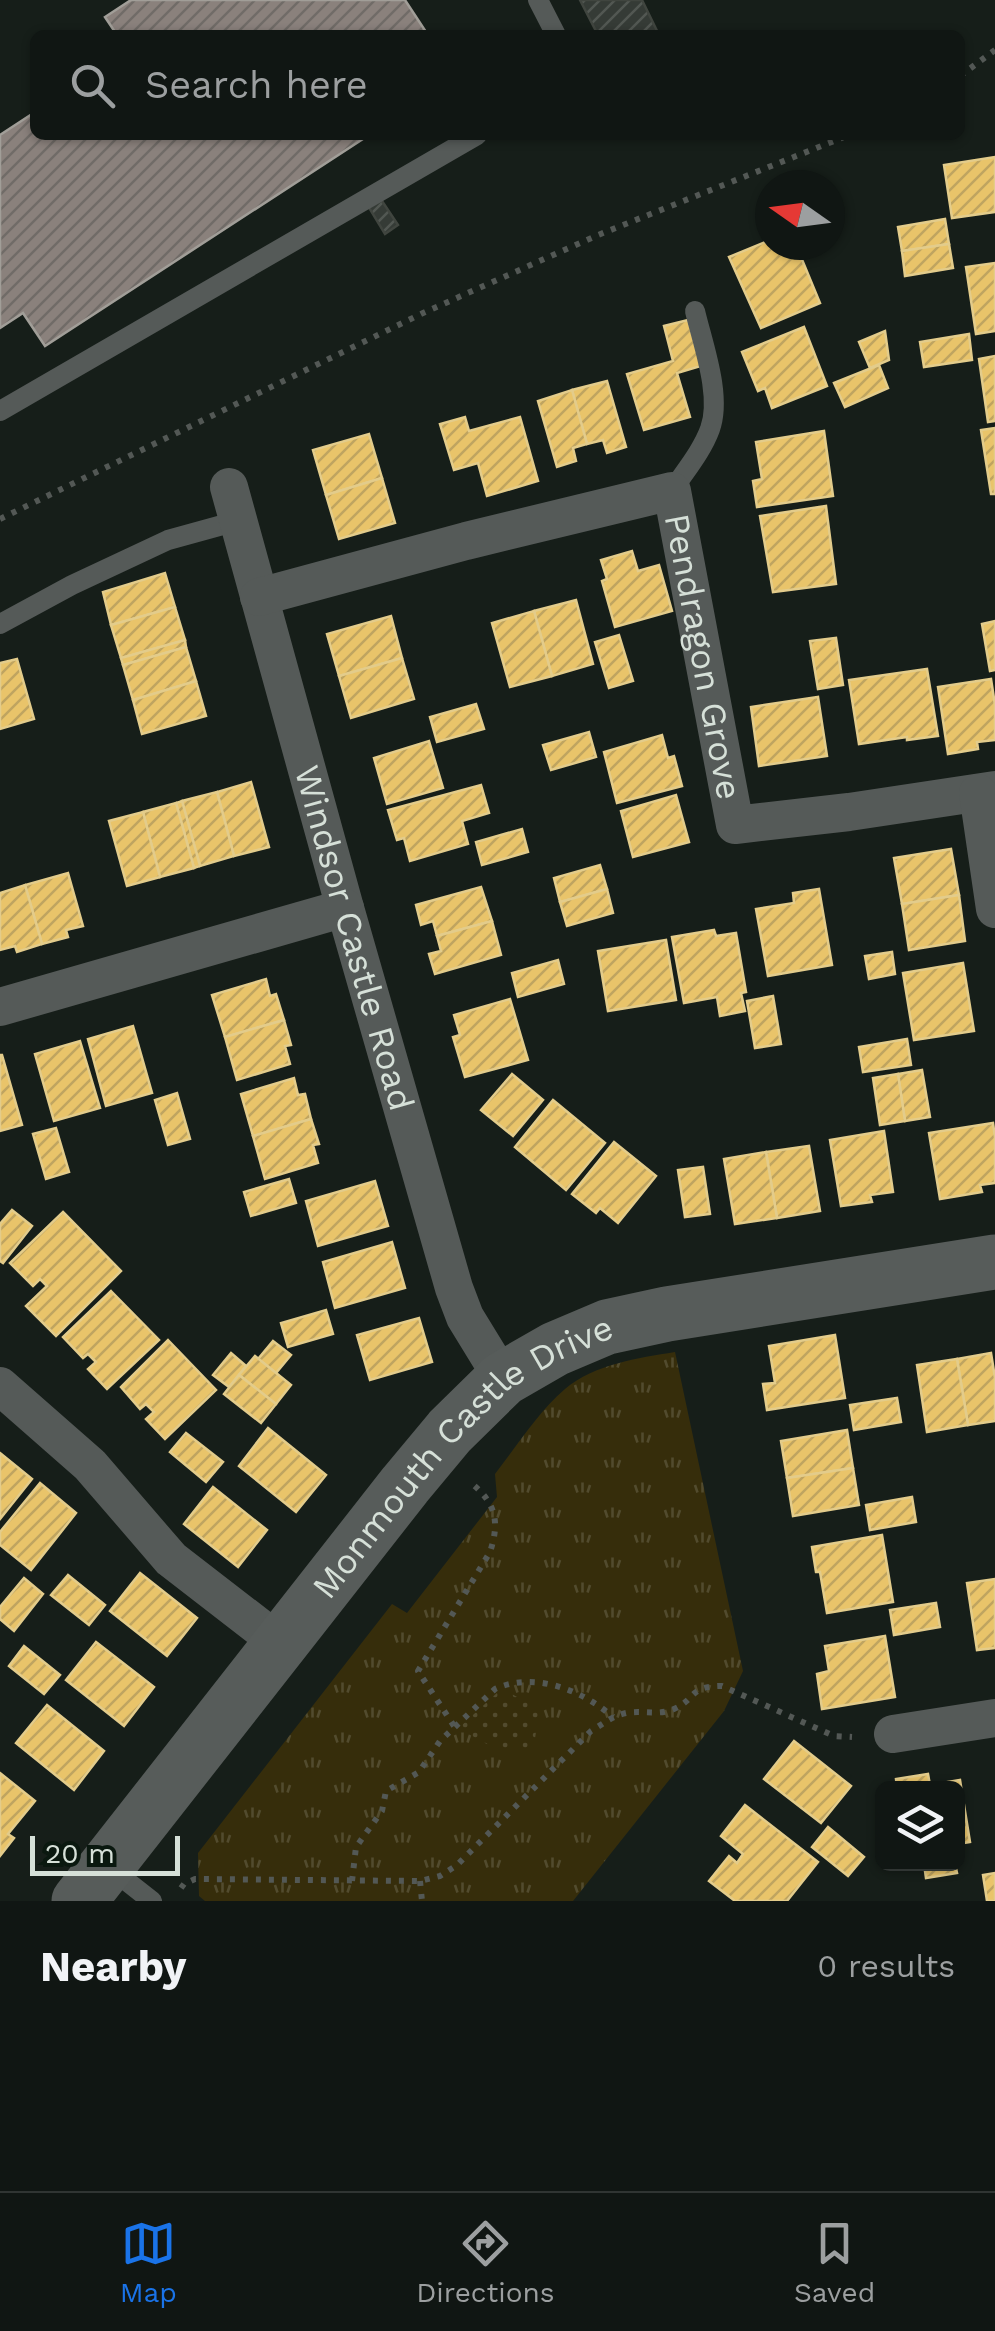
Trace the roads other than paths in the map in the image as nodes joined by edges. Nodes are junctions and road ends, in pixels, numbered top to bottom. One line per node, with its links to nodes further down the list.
1 (538, 0): 2 (lane)
2 (553, 30)
3 (468, 140): 5 (lane)
4 (695, 311): 6 (lane)
5 (0, 411)
6 (672, 491): 8 (street, Pendragon Grove); 10 (street, Pendragon Grove)
7 (233, 504): 8 (street, Windsor Castle Road); 9 (lane)
8 (258, 597): 11 (street, Windsor Castle Road)
9 (0, 624)
10 (986, 792): 12 (street, Pendragon Grove)
11 (345, 908): 13 (street); 15 (street, Windsor Castle Road)
12 (995, 909)
13 (0, 1007)
14 (995, 1262): 15 (street, Monmouth Castle Drive)
15 (503, 1379): 17 (street, Monmouth Castle Drive)
16 (0, 1386): 17 (street)
17 (281, 1644): 20 (street, Monmouth Castle Drive)
18 (995, 1718): 19 (street)
19 (893, 1734)
20 (93, 1883): 21 (lane)
21 (152, 1901)

